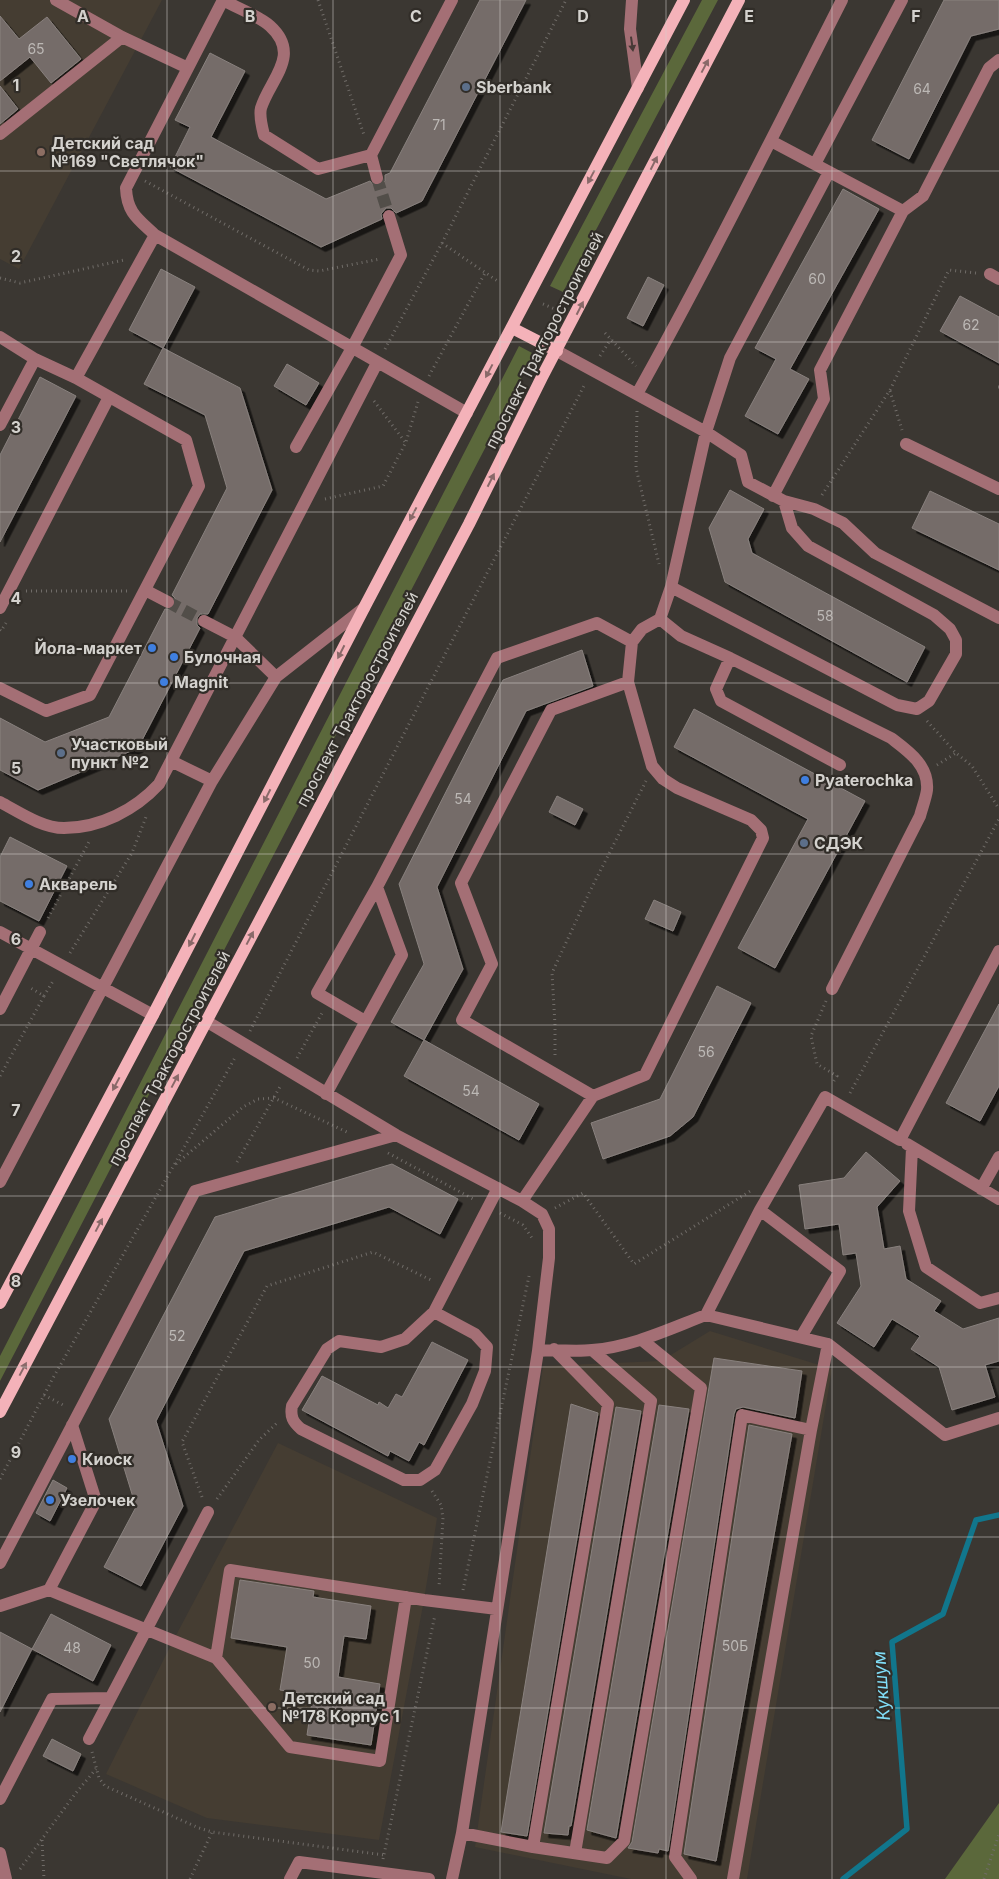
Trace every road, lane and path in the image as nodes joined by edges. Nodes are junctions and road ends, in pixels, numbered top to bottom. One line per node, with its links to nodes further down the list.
1 (56, 0): 10 (street)
2 (318, 0): 16 (path)
3 (452, 0): 16 (street)
4 (566, 0): 24 (path)
5 (632, 0): 13 (street, one-way to 13)
6 (684, 0): 13 (main road, проспект Тракторостроителей)
7 (739, 0): 38 (main road, проспект Тракторостроителей, one-way to 7)
8 (842, 0): 15 (street)
9 (902, 0): 17 (street)
10 (122, 36): 12 (street); 14 (street)
11 (999, 60): 21 (street)
12 (188, 68): 16 (street); 19 (street)
13 (638, 88): 33 (main road, проспект Тракторостроителей, one-way to 33)
14 (0, 134)
15 (771, 141): 17 (street); 42 (street)
16 (371, 155): 20 (street)
17 (815, 164): 18 (street)
18 (829, 172): 21 (street); 51 (street)
19 (132, 174): 23 (street); 26 (path)
20 (377, 178)
21 (903, 211): 56 (street)
22 (389, 216): 26 (street)
23 (155, 235): 25 (street); 37 (street)
24 (442, 243): 27 (path); 40 (path)
25 (144, 255): 29 (path); 43 (street)
26 (401, 255): 37 (street)
27 (485, 273): 30 (path); 45 (path)
28 (994, 276): 46 (path)
29 (0, 278)
30 (499, 282)
31 (543, 304): 32 (path)
32 (557, 310)
33 (512, 328): 38 (main road); 49 (main road, проспект Тракторостроителей, one-way to 49)
34 (605, 333): 36 (path)
35 (0, 337): 39 (street)
36 (611, 339): 41 (path); 42 (path)
37 (352, 348): 40 (street); 54 (street)
38 (557, 351): 41 (street); 101 (main road, проспект Тракторостроителей, one-way to 38)
39 (35, 359): 43 (street); 50 (street)
40 (377, 363): 44 (street); 45 (street)
41 (592, 370): 47 (street); 103 (path)
42 (646, 377): 47 (street)
43 (76, 378): 48 (street)
44 (364, 388): 52 (path); 57 (street)
45 (422, 388): 49 (street); 52 (path)
46 (890, 390): 53 (path); 58 (path)
47 (637, 394): 51 (street); 59 (path)
48 (109, 397): 60 (street); 64 (street)
49 (467, 413): 63 (main road, проспект Тракторостроителей, one-way to 63)
50 (0, 425)
51 (706, 432): 56 (street); 59 (street)
52 (406, 442): 57 (path)
53 (906, 444): 55 (street)
54 (296, 447)
55 (999, 488)
56 (778, 499): 58 (street); 75 (street)
57 (304, 504): 69 (street)
58 (814, 508): 65 (street)
59 (671, 587): 66 (street); 75 (street)
60 (145, 590): 61 (path); 62 (street); 74 (street)
61 (23, 591)
62 (168, 602)
63 (364, 608): 72 (street); 100 (main road, проспект Тракторостроителей, one-way to 100)
64 (5, 611): 68 (path)
65 (999, 618)
66 (660, 619): 70 (street); 71 (street)
67 (204, 621): 69 (street)
68 (0, 630)
69 (235, 638): 72 (street); 77 (street)
70 (632, 642): 73 (street); 87 (street)
71 (730, 658): 78 (street); 80 (street)
72 (276, 677): 81 (street)
73 (628, 682): 79 (street); 105 (street)
74 (0, 688)
75 (917, 709): 76 (path)
76 (956, 753): 80 (path); 84 (path)
77 (171, 761): 81 (street); 82 (street)
78 (840, 765)
79 (652, 766): 105 (path); 108 (street)
80 (925, 772): 96 (street)
81 (212, 781): 95 (street)
82 (147, 797): 86 (street); 92 (path)
83 (0, 802): 86 (street)
84 (999, 809)
85 (999, 819): 110 (path)
86 (99, 823): 89 (path)
87 (377, 887): 98 (street); 102 (street)
88 (0, 932): 90 (street)
89 (40, 932): 90 (street)
90 (31, 949): 93 (street); 95 (street)
91 (999, 951): 112 (street)
92 (71, 952)
93 (15, 979): 97 (path); 99 (street)
94 (53, 981): 97 (path)
95 (104, 988): 100 (street); 115 (street)
96 (832, 989): 109 (path)
97 (44, 996): 106 (path)
98 (328, 1000): 102 (street); 104 (path)
99 (0, 1009)
100 (153, 1015): 129 (main road, проспект Тракторостроителей, one-way to 129)
101 (206, 1021): 103 (street); 140 (main road, проспект Тракторостроителей, one-way to 101)
102 (365, 1021): 107 (street)
103 (243, 1044): 104 (street); 138 (path)
104 (289, 1072): 107 (street); 116 (path)
105 (554, 1074): 108 (street)
106 (0, 1076)
107 (326, 1094): 111 (street)
108 (593, 1096): 121 (street)
109 (825, 1097): 110 (street); 123 (street)
110 (842, 1107): 112 (street)
111 (396, 1135): 116 (street); 118 (street)
112 (900, 1140): 113 (street)
113 (912, 1148): 119 (street); 128 (street)
114 (999, 1156): 119 (street)
115 (0, 1182)
116 (226, 1182): 143 (street)
117 (758, 1186): 122 (path)
118 (498, 1188): 121 (street); 127 (street)
119 (981, 1189): 120 (street)
120 (999, 1199)
121 (522, 1201): 137 (street)
122 (552, 1209)
123 (760, 1210): 131 (street); 132 (street)
124 (523, 1225): 125 (path)
125 (533, 1240)
126 (530, 1272): 152 (path)
127 (446, 1288): 130 (street); 147 (path)
128 (999, 1298)
129 (0, 1303)
130 (434, 1312): 141 (street); 146 (street)
131 (706, 1315): 132 (street); 133 (street)
132 (801, 1337): 134 (street)
133 (642, 1340): 136 (street); 167 (street)
134 (828, 1344): 142 (street); 144 (street)
135 (554, 1349): 136 (street); 137 (street); 165 (street)
136 (592, 1350): 167 (street)
137 (538, 1351): 154 (street)
138 (44, 1395): 139 (path); 145 (path)
139 (67, 1408)
140 (0, 1412)
141 (290, 1414): 146 (street); 147 (path)
142 (999, 1418)
143 (72, 1425): 148 (street); 149 (street)
144 (810, 1430): 177 (street); 178 (street)
145 (0, 1479)
146 (420, 1480): 151 (path)
147 (208, 1512): 155 (street)
148 (0, 1563)
149 (49, 1590): 153 (street); 155 (street)
150 (406, 1597): 151 (street); 156 (street); 156 (street)
151 (438, 1602): 152 (street); 168 (path)
152 (460, 1605): 154 (street)
153 (0, 1606)
154 (496, 1609): 162 (street)
155 (146, 1629): 156 (street); 157 (street)
156 (216, 1658)
157 (110, 1698): 158 (street); 160 (street)
158 (89, 1739): 159 (path)
159 (96, 1768): 161 (path); 164 (path)
160 (0, 1799)
161 (212, 1832): 168 (path); 173 (path)
162 (462, 1833): 165 (street); 176 (street)
163 (999, 1834): 179 (path)
164 (42, 1840): 169 (path); 172 (path)
165 (533, 1847): 167 (street)
166 (0, 1853): 171 (street)
167 (575, 1853)
168 (384, 1855): 170 (path)
169 (19, 1871)
170 (380, 1873): 174 (street); 175 (street)
171 (6, 1879)
172 (44, 1879)
173 (190, 1879)
174 (290, 1879)
175 (429, 1879)
176 (452, 1879)
177 (691, 1879)
178 (733, 1879)
179 (984, 1879)

